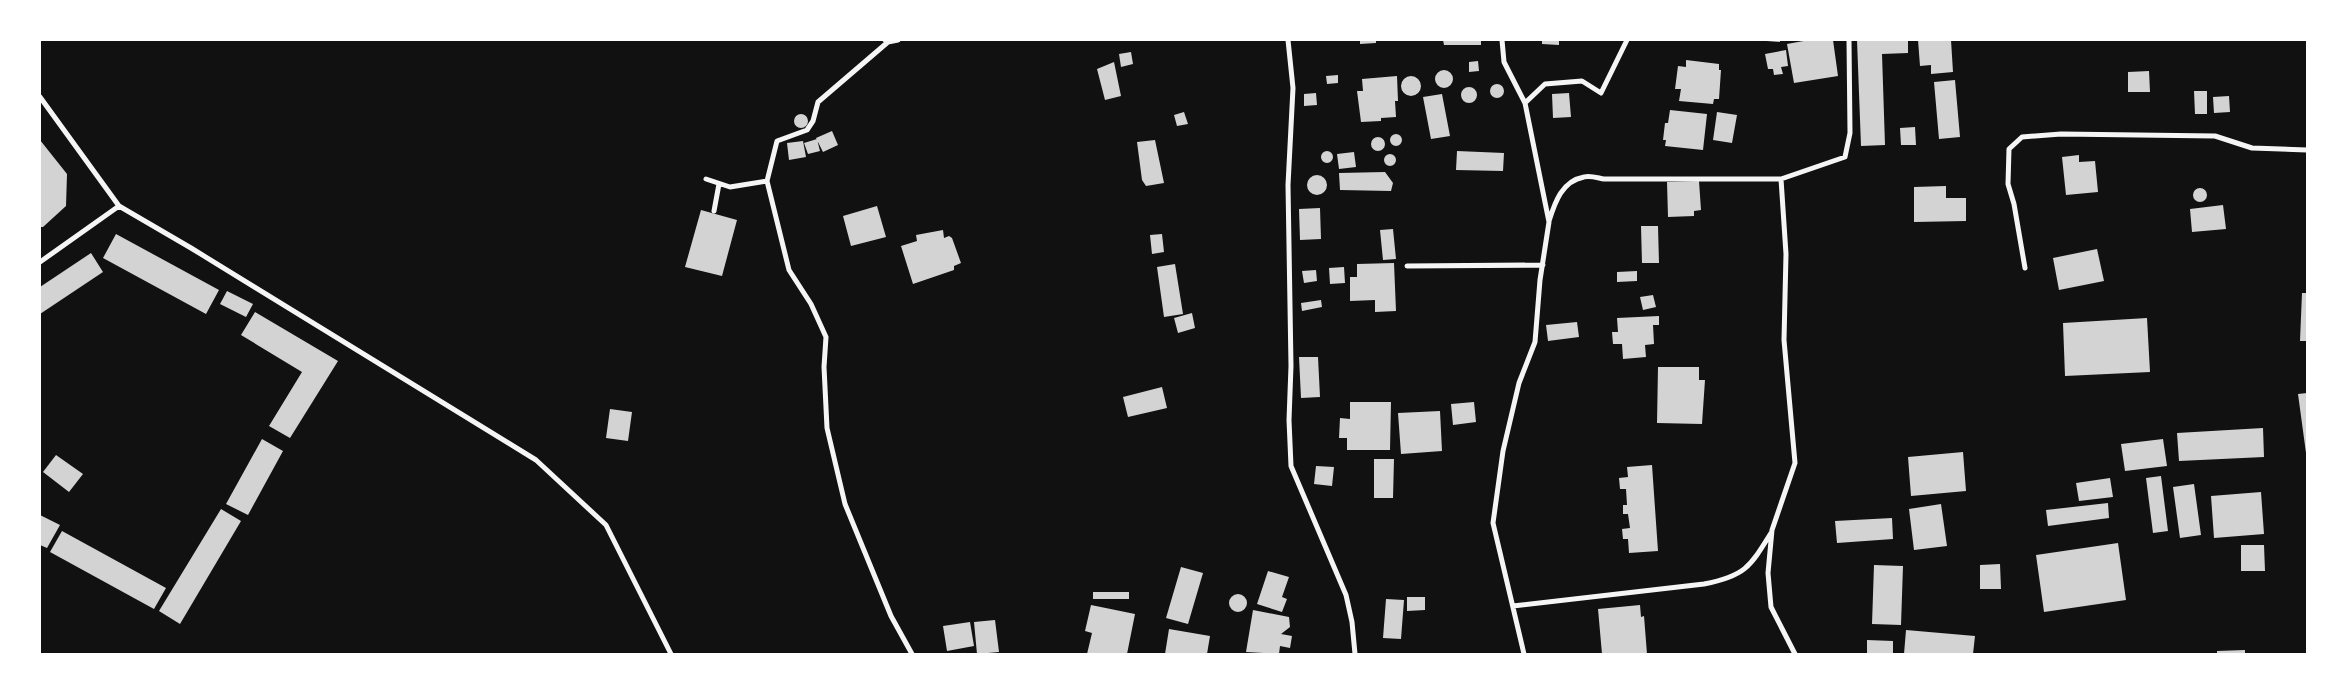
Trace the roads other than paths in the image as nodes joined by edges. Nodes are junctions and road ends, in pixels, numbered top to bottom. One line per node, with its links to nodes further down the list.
1 (898, 40): 6 (street)
2 (1288, 40): 25 (street)
3 (1502, 40): 8 (street)
4 (1627, 40): 8 (street)
5 (1849, 40): 11 (street)
6 (886, 41): 12 (street)
7 (40, 97): 14 (street)
8 (1525, 103): 16 (street)
9 (2307, 150): 20 (street)
10 (706, 179): 13 (street)
11 (1781, 180): 16 (street); 21 (street)
12 (767, 181): 13 (street); 24 (street)
13 (719, 184): 15 (street)
14 (119, 206): 17 (street); 23 (street)
15 (714, 211)
16 (1549, 222): 18 (street)
17 (40, 262)
18 (1542, 265): 19 (street); 22 (street)
19 (1407, 266)
20 (2025, 268)
21 (1772, 530): 22 (street); 27 (street)
22 (1512, 606): 26 (street)
23 (671, 654)
24 (912, 654)
25 (1355, 654)
26 (1524, 654)
27 (1795, 654)

